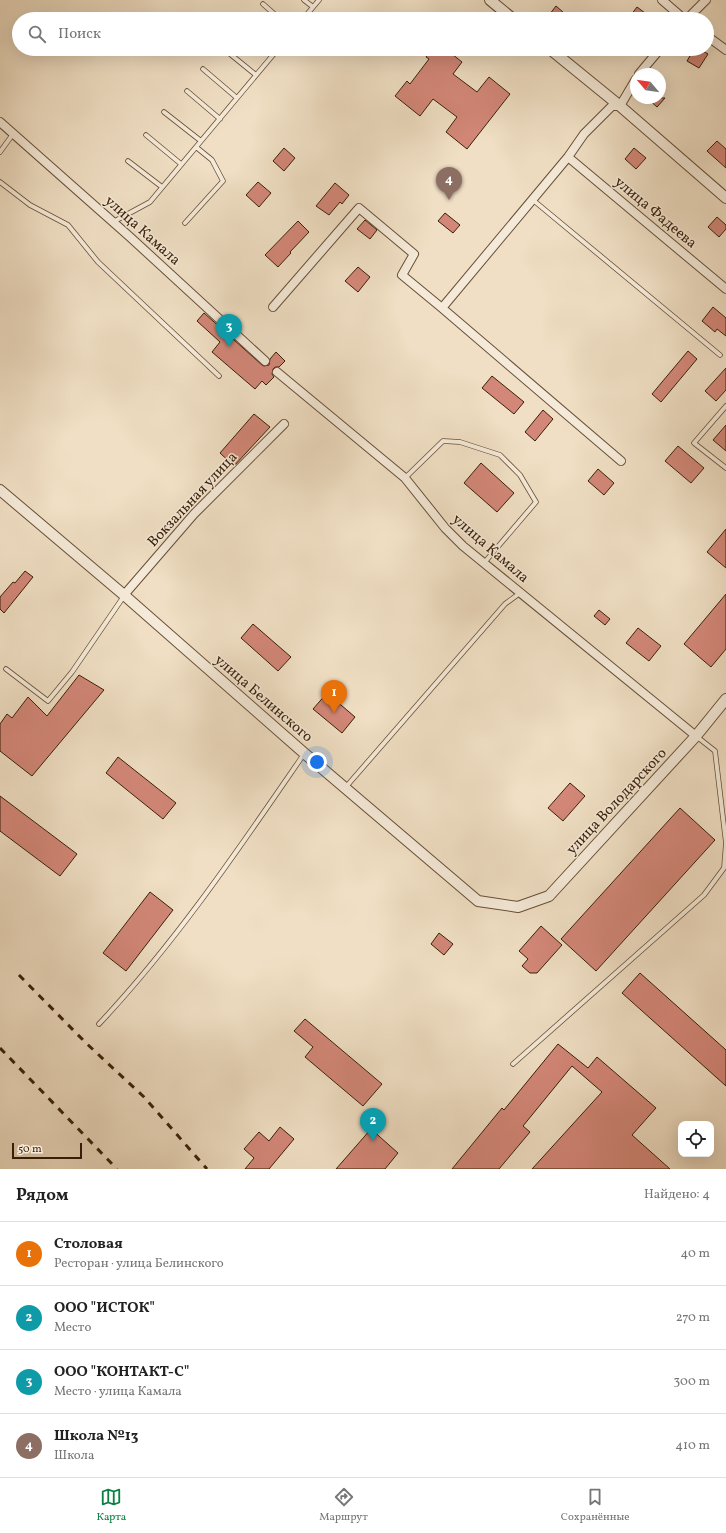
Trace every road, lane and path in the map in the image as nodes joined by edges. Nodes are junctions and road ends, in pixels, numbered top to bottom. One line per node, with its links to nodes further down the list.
1 (304, 0): 7 (lane)
2 (319, 0): 7 (lane)
3 (490, 0): 10 (street)
4 (662, 0): 11 (street)
5 (706, 0): 12 (street)
6 (263, 4): 8 (lane)
7 (313, 8): 9 (lane)
8 (272, 12)
9 (309, 12)
10 (505, 12)
11 (676, 12)
12 (694, 12)
13 (714, 41): 14 (street)
14 (726, 50)
15 (232, 56): 21 (lane)
16 (273, 56): 21 (lane)
17 (559, 56): 25 (street)
18 (654, 56): 19 (street)
19 (644, 68)
20 (203, 69): 24 (lane)
21 (256, 76): 24 (lane)
22 (630, 89): 25 (street)
23 (187, 91): 27 (lane)
24 (237, 98): 27 (lane)
25 (620, 106): 34 (street); 39 (street)
26 (164, 112): 31 (lane)
27 (220, 119): 31 (lane)
28 (0, 122): 29 (street, улица Камала)
29 (14, 134): 33 (lane); 41 (street, улица Камала)
30 (146, 135): 36 (lane)
31 (201, 141): 32 (lane)
32 (196, 147): 36 (lane); 42 (lane)
33 (0, 152)
34 (568, 157): 40 (street); 43 (street, улица Фадеева)
35 (128, 160): 38 (lane)
36 (181, 164): 38 (lane)
37 (0, 182): 49 (lane)
38 (162, 187): 41 (lane)
39 (726, 198)
40 (532, 200): 45 (street); 46 (lane)
41 (113, 222): 47 (street, улица Камала)
42 (185, 223)
43 (726, 289)
44 (273, 307): 45 (street)
45 (442, 308): 52 (street)
46 (720, 355)
47 (265, 361)
48 (277, 372): 54 (street, улица Камала)
49 (220, 376)
50 (726, 406): 53 (lane)
51 (284, 424): 58 (street, Вокзальная улица)
52 (621, 461)
53 (726, 468)
54 (405, 478): 56 (street, улица Камала); 56 (lane)
55 (0, 490): 58 (street, улица Белинского)
56 (484, 563): 57 (street, улица Камала)
57 (520, 593): 61 (street, улица Камала); 63 (lane)
58 (124, 596): 59 (lane); 62 (street, улица Белинского)
59 (6, 669)
60 (726, 699): 61 (street, улица Володарского)
61 (696, 736): 64 (street, улица Володарского); 66 (lane)
62 (304, 753): 63 (street, улица Белинского); 65 (lane)
63 (345, 788): 64 (street, улица Белинского)
64 (518, 907)
65 (99, 1024)
66 (513, 1064)

